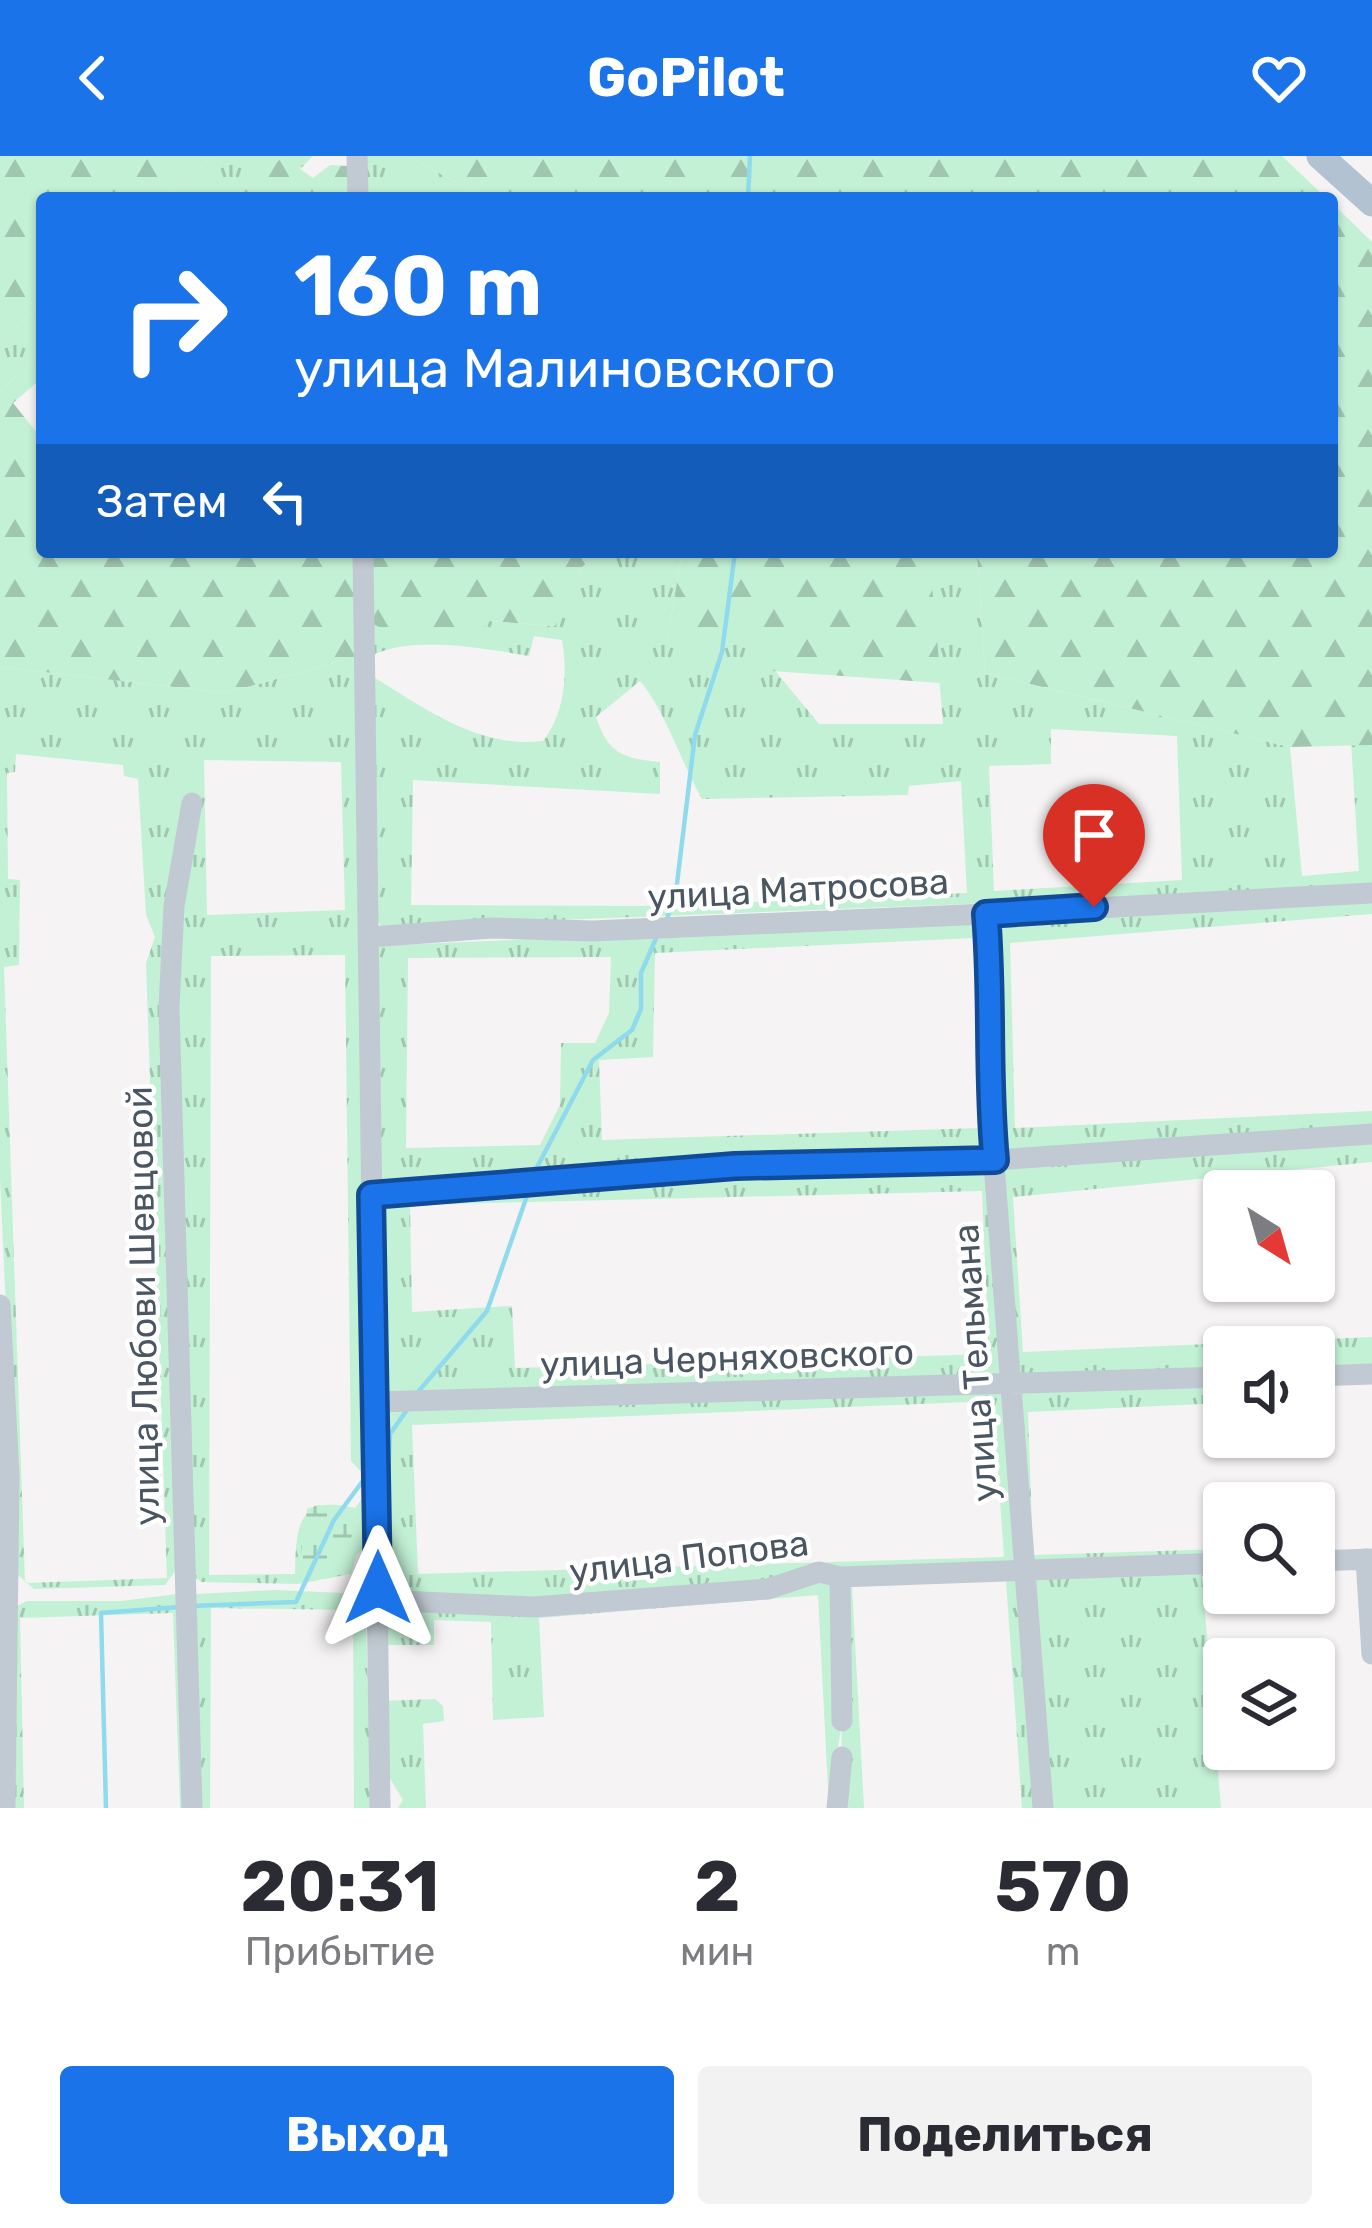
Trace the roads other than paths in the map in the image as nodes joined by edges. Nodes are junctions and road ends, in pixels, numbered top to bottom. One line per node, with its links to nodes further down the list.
1 (357, 156): 3 (street)
2 (1320, 156): 4 (main road)
3 (358, 192)
4 (1372, 203)
5 (363, 558): 9 (street)
6 (192, 803): 29 (street, улица Любови Шевцовой)
7 (1372, 892): 8 (street, улица Матросова)
8 (986, 914): 9 (street, улица Матросова); 11 (street, улица Тельмана)
9 (370, 937): 12 (street)
10 (1372, 1134): 11 (street)
11 (995, 1160): 12 (street); 17 (street, улица Тельмана)
12 (371, 1195): 18 (street)
13 (0, 1305): 28 (street)
14 (1372, 1374): 15 (street)
15 (1335, 1375)
16 (1203, 1377): 17 (street, улица Черняховского)
17 (1008, 1382): 18 (street, улица Черняховского); 22 (street, улица Тельмана)
18 (376, 1402): 24 (street)
19 (1369, 1559): 20 (street); 25 (street)
20 (1335, 1560)
21 (1203, 1563): 22 (street, улица Попова)
22 (1023, 1567): 23 (street, улица Попова); 32 (street, улица Тельмана)
23 (840, 1576): 24 (street, улица Попова); 26 (street)
24 (378, 1600): 30 (street)
25 (1372, 1654)
26 (842, 1721)
27 (842, 1756): 31 (street)
28 (4, 1808)
29 (192, 1808)
30 (380, 1808)
31 (837, 1808)
32 (1043, 1808)

